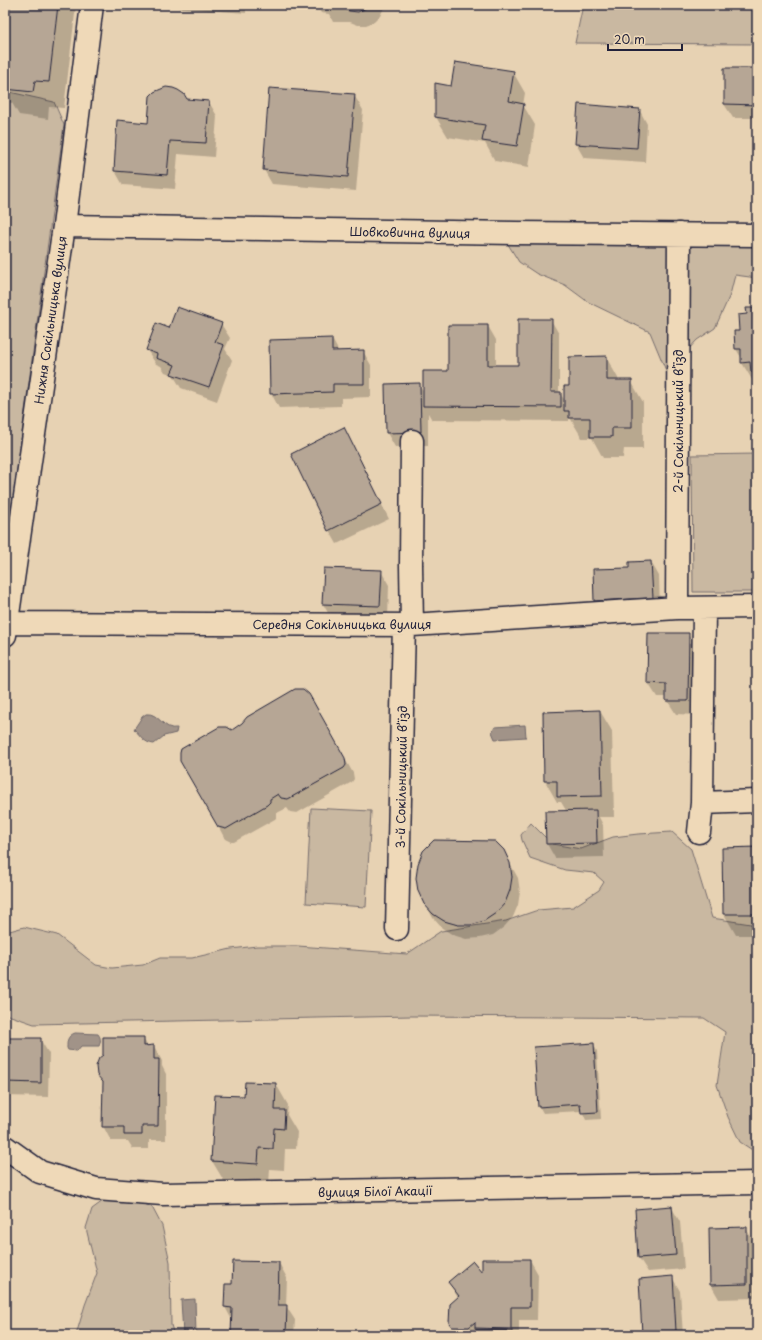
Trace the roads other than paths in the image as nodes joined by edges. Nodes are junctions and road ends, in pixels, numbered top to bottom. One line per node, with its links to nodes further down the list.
1 (92, 5): 2 (street, Нижня Сокільницька вулиця)
2 (64, 226): 3 (street, Шовковична вулиця); 10 (street, Нижня Сокільницька вулиця)
3 (679, 234): 4 (street, Шовковична вулиця); 7 (street, 2-й Сокільницький в’їзд)
4 (757, 235)
5 (412, 441): 9 (street, 3-й Сокільницький в’їзд)
6 (757, 607): 8 (street, Середня Сокільницька вулиця)
7 (677, 608): 8 (street, Середня Сокільницька вулиця); 9 (street, Середня Сокільницька вулиця)
8 (704, 608): 12 (street)
9 (408, 625): 10 (street, Середня Сокільницька вулиця); 14 (street, 3-й Сокільницький в’їзд)
10 (6, 629)
11 (757, 801): 12 (street)
12 (702, 803): 13 (street)
13 (699, 832)
14 (397, 929)
15 (5, 1147): 16 (street, вулиця Білої Акації)
16 (757, 1183)

